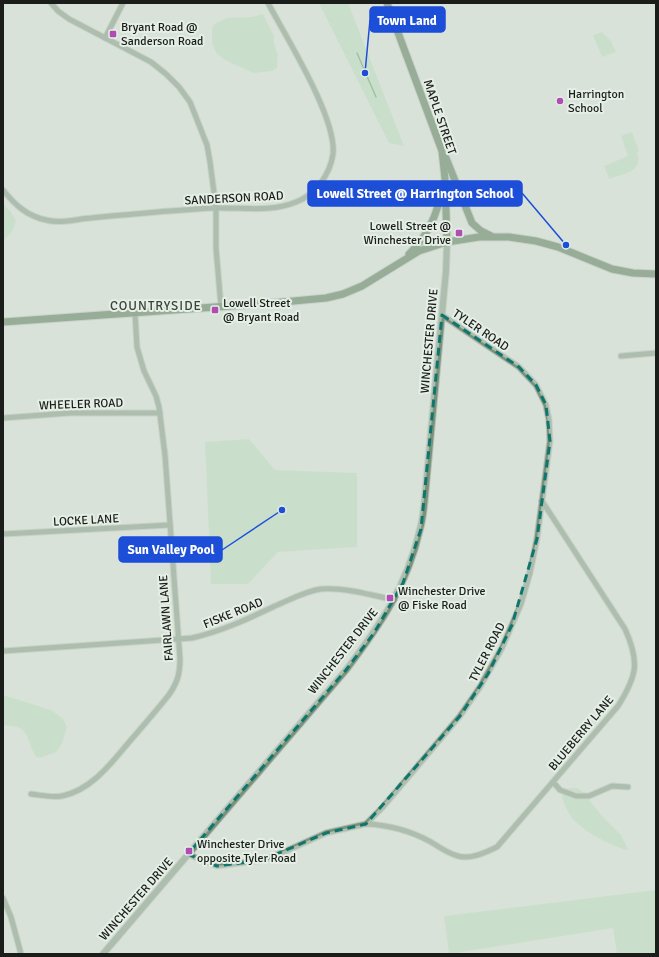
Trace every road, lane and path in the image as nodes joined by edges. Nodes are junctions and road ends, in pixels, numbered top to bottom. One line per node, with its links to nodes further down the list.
1 (52, 3): 5 (street)
2 (123, 3): 5 (street)
3 (268, 3): 9 (street, SANDERSON ROAD)
4 (387, 3): 6 (main road, MAPLE STREET)
5 (105, 38): 9 (street)
6 (442, 151): 7 (main road, MAPLE STREET); 10 (main road)
7 (444, 166): 11 (main road, MAPLE STREET); 12 (main road)
8 (3, 190): 9 (street, SANDERSON ROAD)
9 (216, 208): 14 (street)
10 (494, 237): 11 (main road); 13 (main road)
11 (447, 242): 12 (main road); 16 (street, WINCHESTER DRIVE)
12 (386, 272): 14 (main road)
13 (656, 274)
14 (221, 307): 15 (main road)
15 (135, 313): 17 (main road); 20 (street, FAIRLAWN LANE)
16 (442, 315): 22 (street, TYLER ROAD); 25 (street, WINCHESTER DRIVE)
17 (3, 322)
18 (656, 353): 19 (street)
19 (621, 356)
20 (160, 413): 21 (street, WHEELER ROAD); 23 (street, FAIRLAWN LANE)
21 (3, 418)
22 (542, 501): 28 (street, BLUEBERRY LANE); 31 (street, TYLER ROAD)
23 (170, 525): 24 (street, LOCKE LANE); 26 (street, FAIRLAWN LANE)
24 (3, 534)
25 (394, 600): 26 (street, FISKE ROAD); 32 (street, WINCHESTER DRIVE)
26 (178, 639): 27 (street, FISKE ROAD); 30 (street, FAIRLAWN LANE)
27 (3, 651)
28 (553, 782): 29 (street); 31 (street, BLUEBERRY LANE)
29 (628, 788)
30 (31, 794)
31 (366, 824): 32 (street)
32 (188, 854): 35 (street, WINCHESTER DRIVE)
33 (3, 898): 34 (street)
34 (20, 954)
35 (103, 954)

